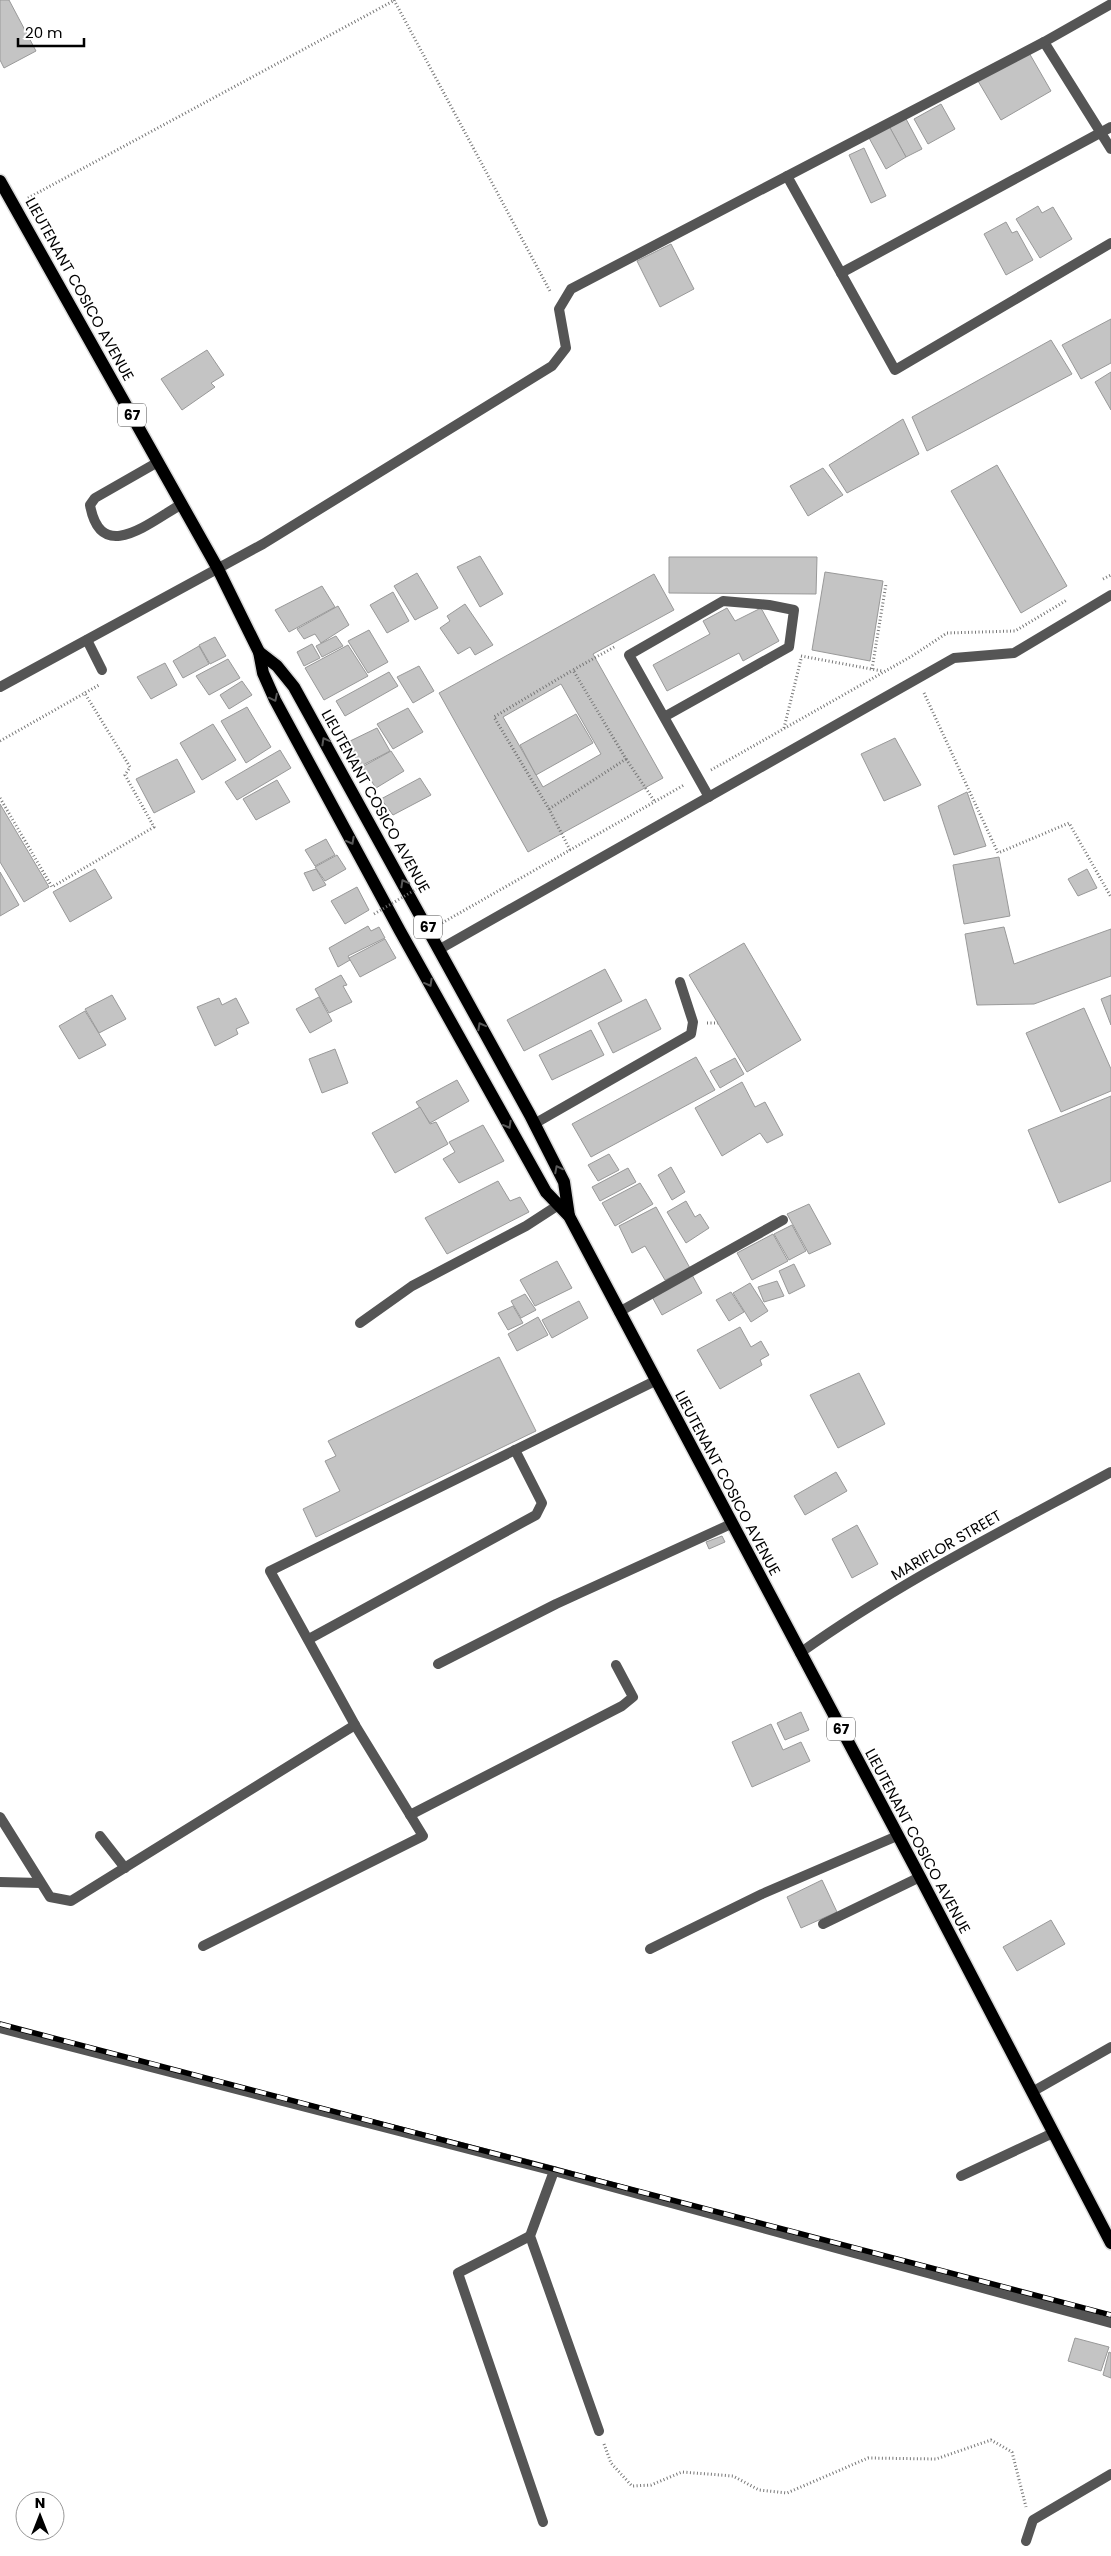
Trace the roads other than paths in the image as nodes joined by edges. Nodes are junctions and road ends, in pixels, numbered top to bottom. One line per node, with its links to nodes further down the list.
1 (1111, 4): 2 (street)
2 (1044, 42): 3 (street); 5 (street)
3 (1107, 130): 4 (street); 8 (street)
4 (1111, 149)
5 (787, 176): 8 (street); 11 (street)
6 (0, 181): 9 (main road, LIEUTENANT COSICO AVENUE / 67)
7 (1111, 243): 8 (street)
8 (841, 273)
9 (158, 462): 10 (main road, LIEUTENANT COSICO AVENUE / 67); 10 (street)
10 (182, 504): 11 (main road, LIEUTENANT COSICO AVENUE / 67)
11 (218, 569): 13 (street); 14 (main road, LIEUTENANT COSICO AVENUE / 67)
12 (1111, 595): 18 (street)
13 (87, 640): 15 (street); 16 (street)
14 (259, 652): 19 (main road, LIEUTENANT COSICO AVENUE / 67, one-way to 14); 22 (main road, LIEUTENANT COSICO AVENUE / 67, one-way to 22)
15 (102, 670)
16 (0, 687)
17 (664, 717): 17 (street); 18 (street)
18 (709, 797): 19 (street)
19 (440, 949): 21 (main road, LIEUTENANT COSICO AVENUE / 67, one-way to 19)
20 (680, 982): 21 (street)
21 (534, 1124): 22 (main road, LIEUTENANT COSICO AVENUE / 67, one-way to 21)
22 (563, 1202): 24 (main road, LIEUTENANT COSICO AVENUE / 67); 25 (street)
23 (783, 1220): 24 (street)
24 (618, 1312): 26 (main road, LIEUTENANT COSICO AVENUE / 67)
25 (360, 1323)
26 (655, 1380): 27 (street); 29 (main road, LIEUTENANT COSICO AVENUE / 67)
27 (515, 1450): 30 (street); 30 (street)
28 (1111, 1472): 31 (street, MARIFLOR STREET)
29 (731, 1524): 31 (main road, LIEUTENANT COSICO AVENUE / 67); 32 (street)
30 (309, 1640): 34 (street)
31 (800, 1652): 38 (main road, LIEUTENANT COSICO AVENUE / 67)
32 (438, 1664)
33 (616, 1665): 35 (street)
34 (356, 1725): 35 (street); 39 (street)
35 (410, 1814): 44 (street)
36 (0, 1817): 42 (street)
37 (100, 1836): 39 (street)
38 (897, 1836): 40 (main road, LIEUTENANT COSICO AVENUE / 67); 45 (street)
39 (125, 1868): 42 (street)
40 (920, 1877): 43 (street); 48 (main road, LIEUTENANT COSICO AVENUE / 67)
41 (0, 1882): 42 (street)
42 (40, 1883)
43 (824, 1924)
44 (203, 1946)
45 (650, 1949)
46 (0, 2028): 50 (street)
47 (1111, 2047): 48 (street)
48 (1032, 2092): 49 (main road, LIEUTENANT COSICO AVENUE / 67)
49 (1053, 2133): 51 (street); 53 (main road, LIEUTENANT COSICO AVENUE / 67)
50 (554, 2171): 52 (street); 54 (street)
51 (961, 2176)
52 (530, 2236): 55 (street); 57 (street)
53 (1111, 2243)
54 (1111, 2323)
55 (599, 2431)
56 (1111, 2474): 58 (street)
57 (543, 2522)
58 (1026, 2541)

